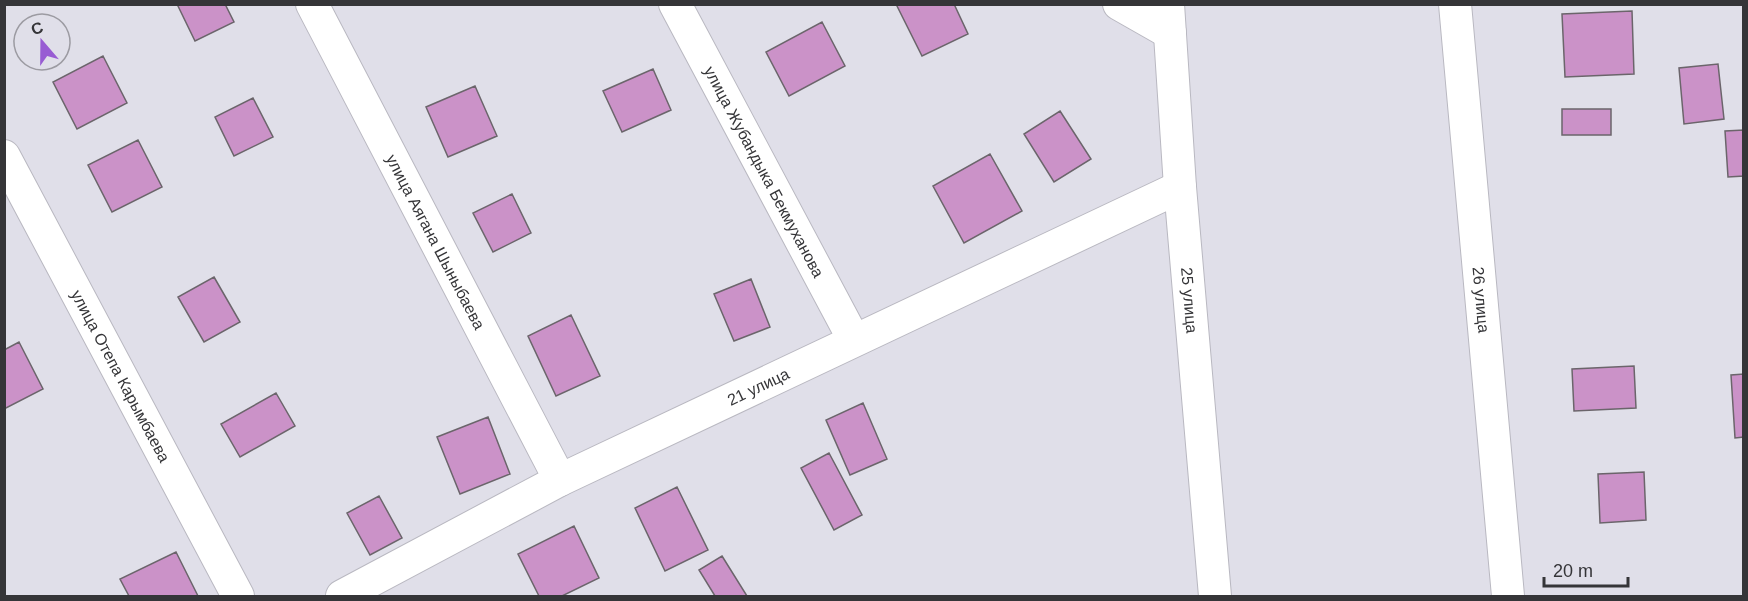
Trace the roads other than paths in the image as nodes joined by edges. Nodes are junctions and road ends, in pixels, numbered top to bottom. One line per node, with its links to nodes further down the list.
1 (312, 4): 9 (street, улица Аягана Шыныбаева)
2 (675, 4): 8 (street, улица Жубандыка Бекмуханова)
3 (1119, 4): 5 (street)
4 (1455, 4): 13 (street, 26 улица)
5 (1169, 19): 7 (street, 25 улица)
6 (4, 156): 10 (street, улица Отепа Карымбаева)
7 (1180, 187): 8 (street, 21 улица); 12 (street, 25 улица)
8 (854, 340): 9 (street, 21 улица)
9 (560, 480): 11 (street, 21 улица)
10 (238, 597)
11 (342, 597)
12 (1215, 597)
13 (1508, 597)

